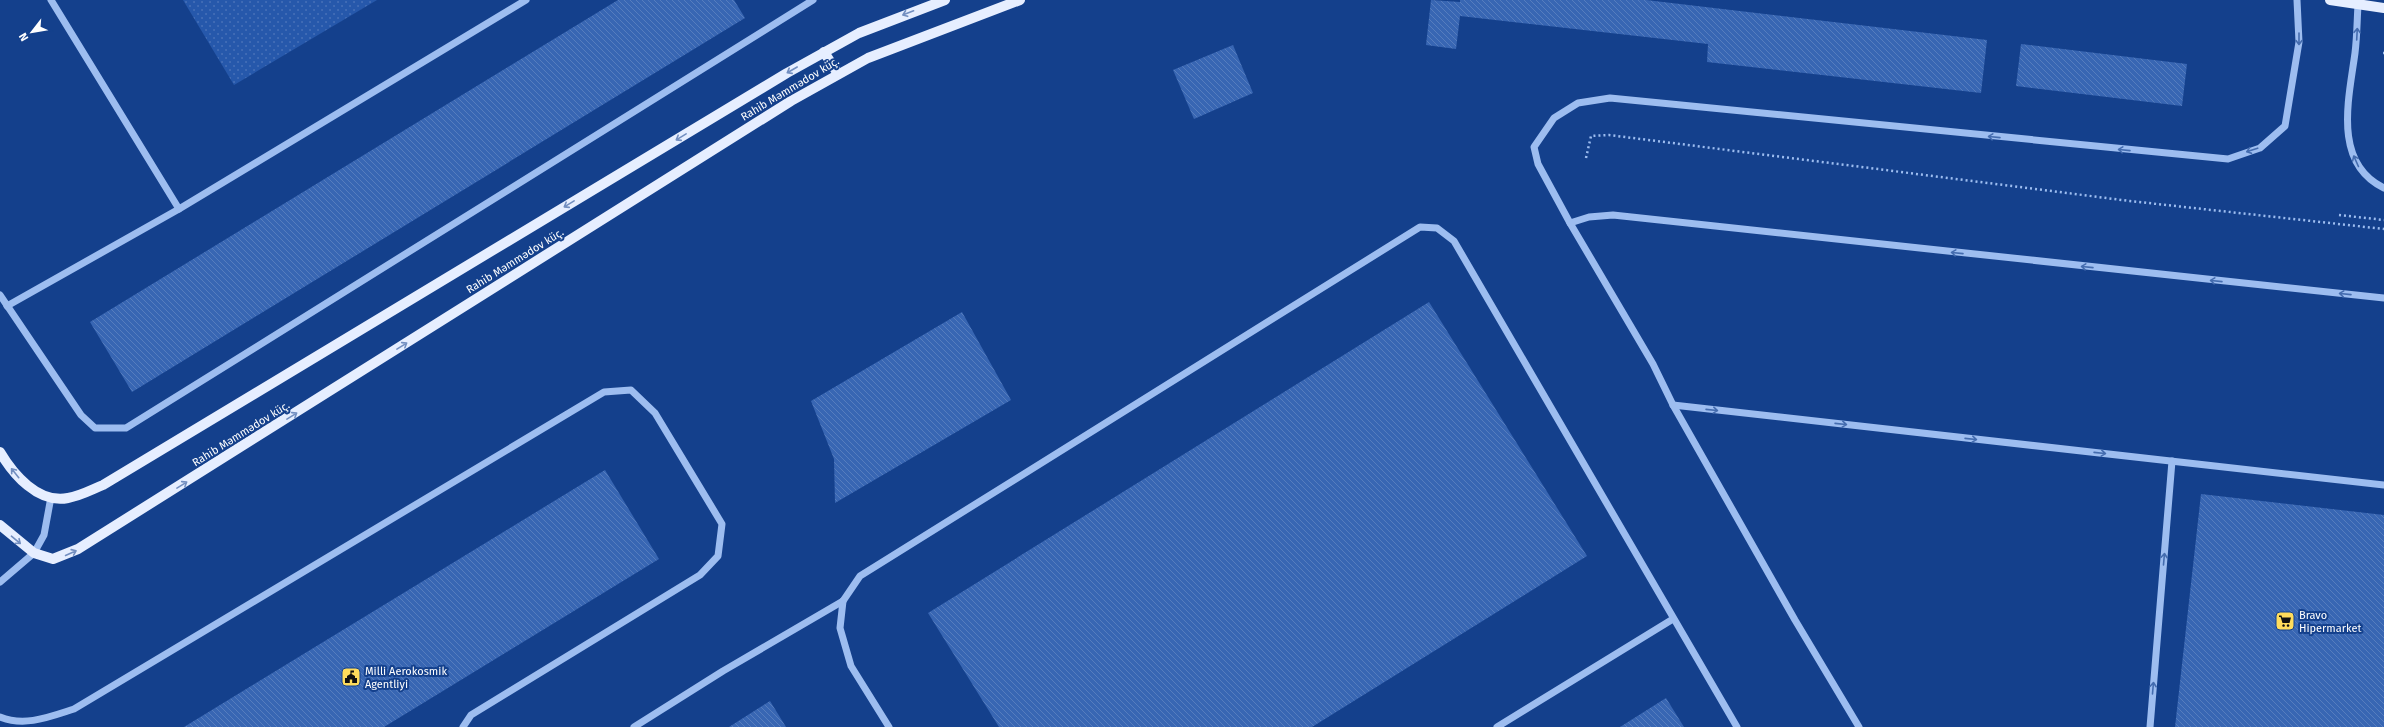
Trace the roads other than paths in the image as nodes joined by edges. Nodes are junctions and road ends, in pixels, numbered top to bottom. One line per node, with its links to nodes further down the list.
1 (51, 0): 13 (street)
2 (526, 0): 13 (street)
3 (813, 0): 17 (street)
4 (945, 0): 10 (main road, one-way to 10)
5 (1020, 0): 11 (main road, Rahib Məmmədov küç.)
6 (2297, 0): 14 (street, one-way to 14)
7 (2330, 0): 8 (main road)
8 (2358, 5): 9 (main road); 12 (street, one-way to 8)
9 (2384, 8)
10 (824, 52): 11 (main road); 22 (main road, one-way to 22)
11 (838, 74): 24 (main road, Rahib Məmmədov küç., one-way to 11)
12 (2384, 188)
13 (179, 209): 17 (street)
14 (1570, 223): 16 (street, one-way to 14); 18 (street)
15 (0, 295): 17 (street)
16 (2384, 298)
17 (7, 306)
18 (1673, 405): 20 (street, one-way to 20); 34 (street)
19 (0, 452): 22 (main road, one-way to 19)
20 (2172, 461): 21 (street); 35 (street, one-way to 20)
21 (2384, 484)
22 (51, 497): 24 (street)
23 (0, 525): 24 (main road, one-way to 24)
24 (34, 553): 25 (street)
25 (0, 582)
26 (843, 601): 27 (street); 30 (street); 31 (street)
27 (1673, 619): 32 (street); 33 (street)
28 (0, 717): 29 (street)
29 (463, 727)
30 (634, 727)
31 (889, 727)
32 (1497, 727)
33 (1736, 727)
34 (1859, 727)
35 (2150, 727)

